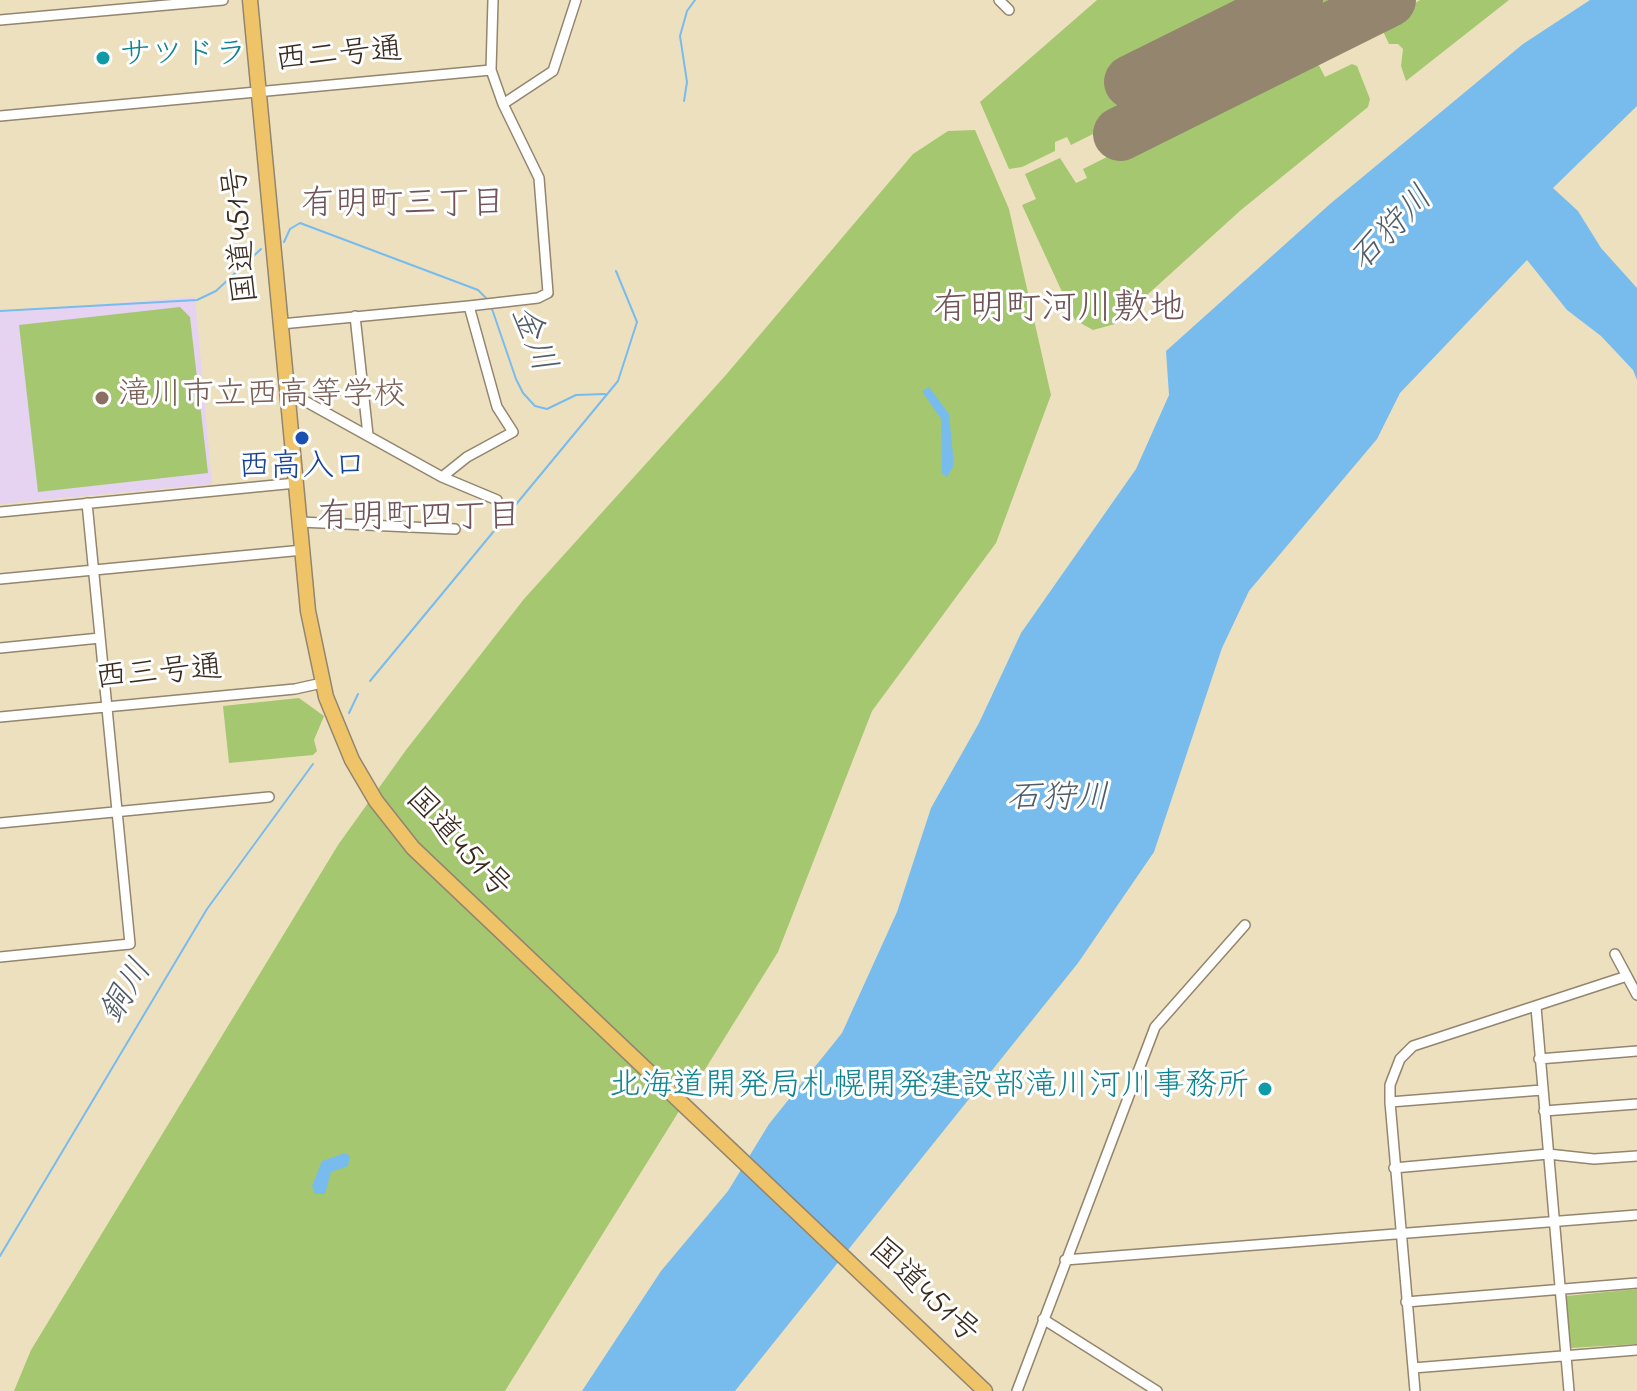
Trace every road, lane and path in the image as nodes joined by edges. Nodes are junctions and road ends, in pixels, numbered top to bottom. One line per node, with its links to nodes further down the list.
1 (223, 0): 6 (street)
2 (250, 0): 10 (highway, 国道451号)
3 (493, 0): 9 (street)
4 (576, 0): 11 (street)
5 (999, 0): 7 (street)
6 (113, 5): 8 (street)
7 (1009, 10)
8 (0, 20)
9 (491, 70): 10 (street, 西二号通); 11 (street)
10 (259, 91): 12 (street, 西二号通); 15 (highway, 国道451号)
11 (503, 104): 13 (street)
12 (0, 116)
13 (469, 306): 14 (street); 18 (street)
14 (355, 316): 15 (street); 17 (street)
15 (281, 324): 16 (highway, 国道451号)
16 (288, 401): 17 (street); 19 (highway, 国道451号)
17 (368, 435): 18 (street)
18 (442, 477): 20 (street)
19 (296, 483): 21 (street); 23 (highway, 国道451号)
20 (497, 500)
21 (87, 503): 22 (street); 26 (street)
22 (0, 512)
23 (300, 522): 24 (street); 25 (highway, 国道451号)
24 (455, 529)
25 (303, 550): 26 (street); 30 (highway, 国道451号)
26 (93, 570): 27 (street); 28 (street)
27 (0, 579)
28 (100, 638): 29 (street); 31 (street)
29 (0, 648)
30 (322, 683): 31 (street, 西三号通); 62 (highway, 国道451号)
31 (107, 706): 32 (street, 西三号通); 34 (street)
32 (0, 717)
33 (269, 797): 34 (street)
34 (118, 811): 35 (street); 38 (street)
35 (0, 823)
36 (1245, 925): 54 (street)
37 (1615, 954): 39 (street)
38 (0, 957)
39 (1627, 976): 40 (street); 41 (street)
40 (1637, 995)
41 (1536, 1007): 43 (street); 45 (street)
42 (1637, 1051): 43 (street)
43 (1539, 1059): 44 (street)
44 (1542, 1090): 45 (street); 47 (street)
45 (1390, 1102): 50 (street)
46 (1637, 1104): 47 (street)
47 (1544, 1111): 48 (street)
48 (1548, 1154): 49 (street); 50 (street); 52 (street)
49 (1637, 1156)
50 (1394, 1168): 53 (street)
51 (1637, 1215): 52 (street)
52 (1554, 1223): 53 (street); 56 (street)
53 (1401, 1236): 54 (street); 57 (street)
54 (1065, 1260): 58 (street)
55 (1637, 1283): 56 (street)
56 (1560, 1289): 57 (street); 60 (street)
57 (1406, 1302): 61 (street)
58 (1043, 1319): 63 (street); 64 (street)
59 (1637, 1350): 60 (street)
60 (1566, 1356): 61 (street); 66 (street)
61 (1413, 1368): 65 (street)
62 (985, 1391)
63 (1017, 1391)
64 (1157, 1391)
65 (1415, 1391)
66 (1569, 1391)

